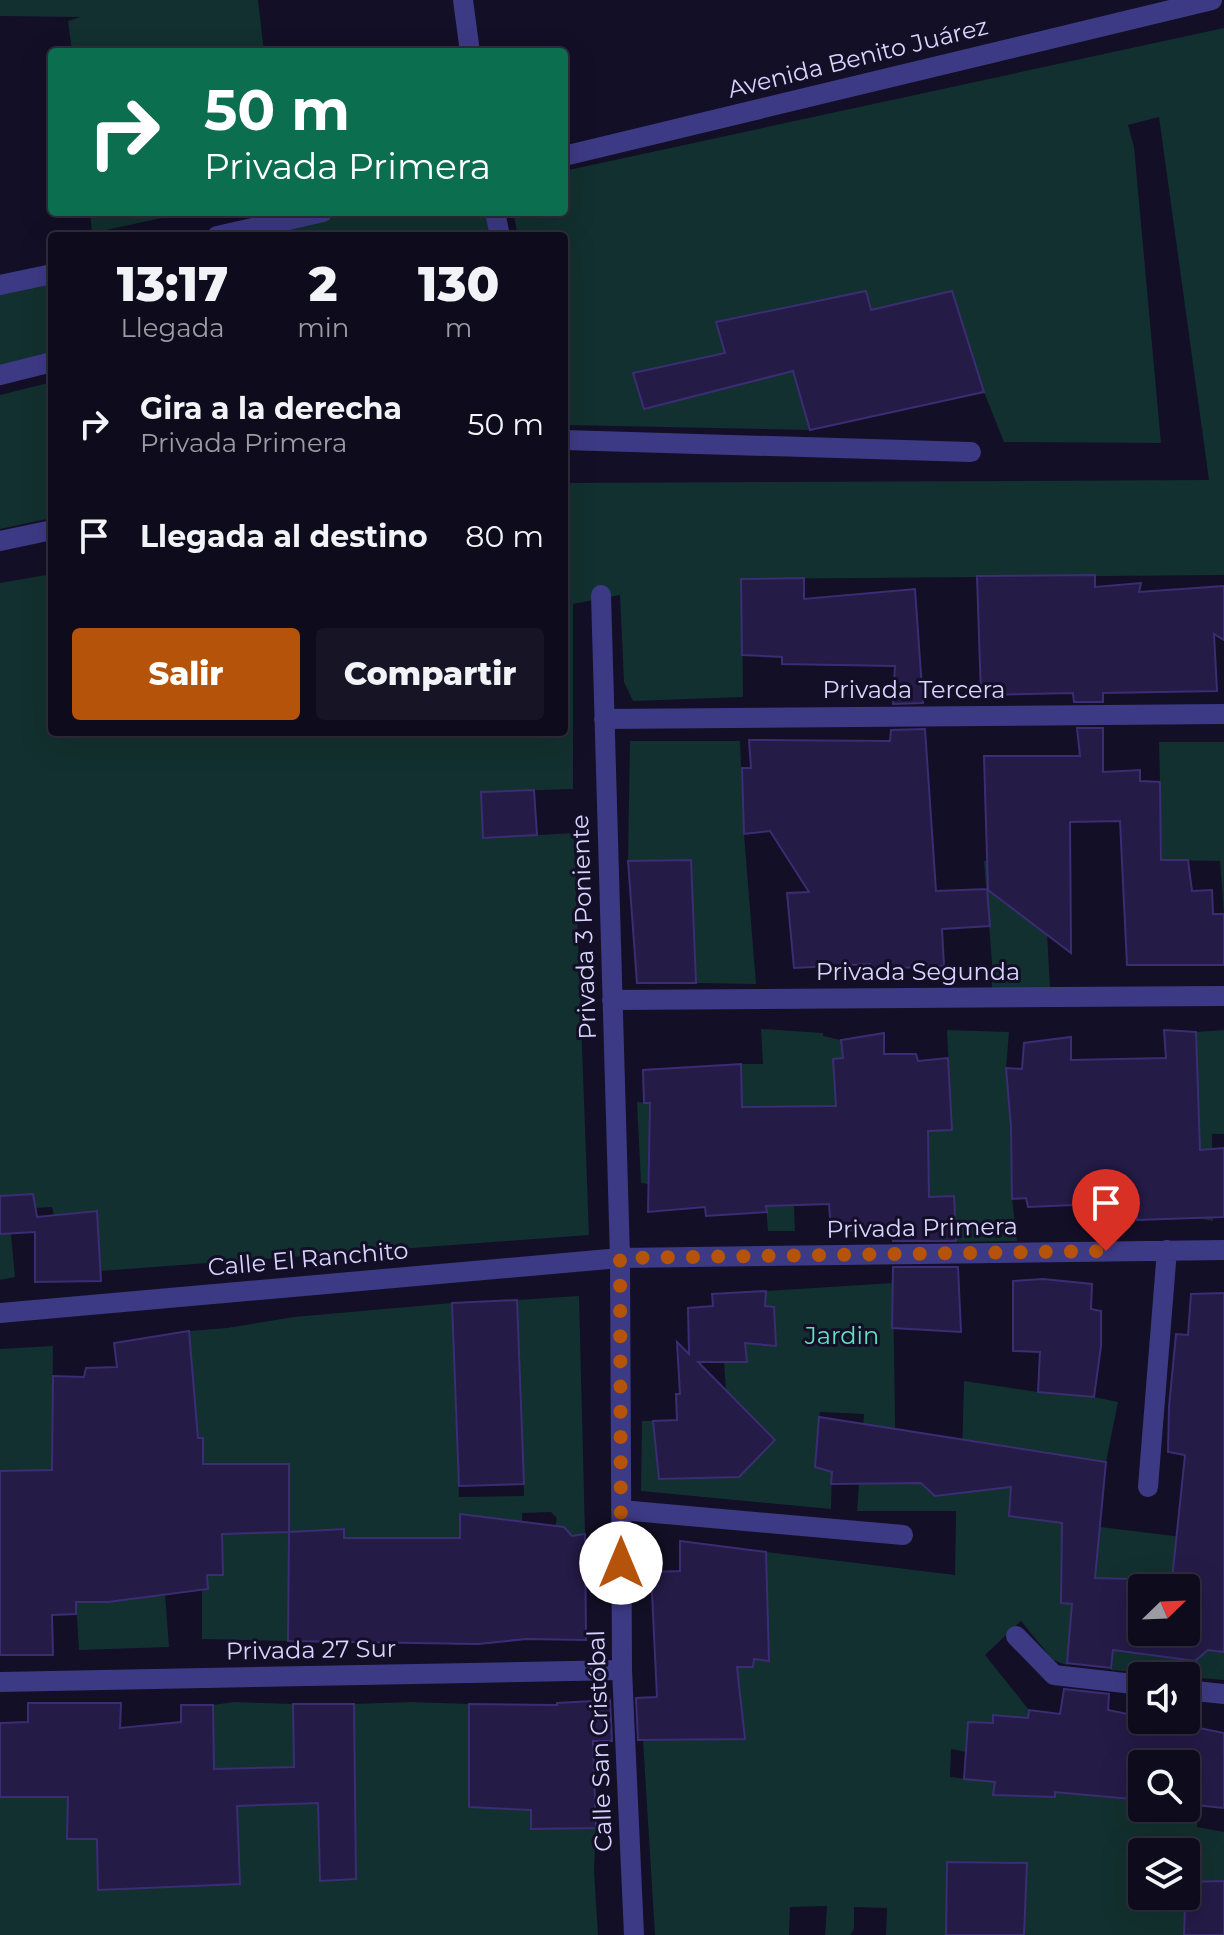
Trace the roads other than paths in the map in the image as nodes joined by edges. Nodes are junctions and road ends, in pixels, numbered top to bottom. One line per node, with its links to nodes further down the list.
1 (463, 0): 3 (street)
2 (1212, 0): 4 (street, Avenida Benito Juárez)
3 (469, 48)
4 (568, 155)
5 (305, 216): 6 (street)
6 (235, 232)
7 (48, 275): 8 (street)
8 (0, 285)
9 (48, 363): 10 (street)
10 (0, 375)
11 (568, 440): 12 (street)
12 (971, 452)
13 (48, 531): 14 (street)
14 (0, 541)
15 (601, 595): 17 (street, Privada 3 Poniente)
16 (1224, 714): 17 (street, Privada Tercera)
17 (604, 719): 19 (street, Privada 3 Poniente)
18 (1224, 996): 19 (street, Privada Segunda)
19 (612, 1000): 22 (street, Privada 3 Poniente)
20 (1167, 1250): 21 (street, Privada Primera); 22 (street, Privada Primera); 24 (street)
21 (1224, 1250)
22 (620, 1258): 23 (street, Calle El Ranchito); 25 (street, Calle San Cristóbal)
23 (0, 1313)
24 (1148, 1487)
25 (621, 1510): 26 (street); 28 (street, Calle San Cristóbal)
26 (903, 1535)
27 (1016, 1636): 30 (street)
28 (622, 1670): 29 (street, Privada 27 Sur); 33 (street, Calle San Cristóbal)
29 (0, 1682)
30 (1128, 1683)
31 (1200, 1691): 32 (street)
32 (1224, 1694)
33 (634, 1935)

